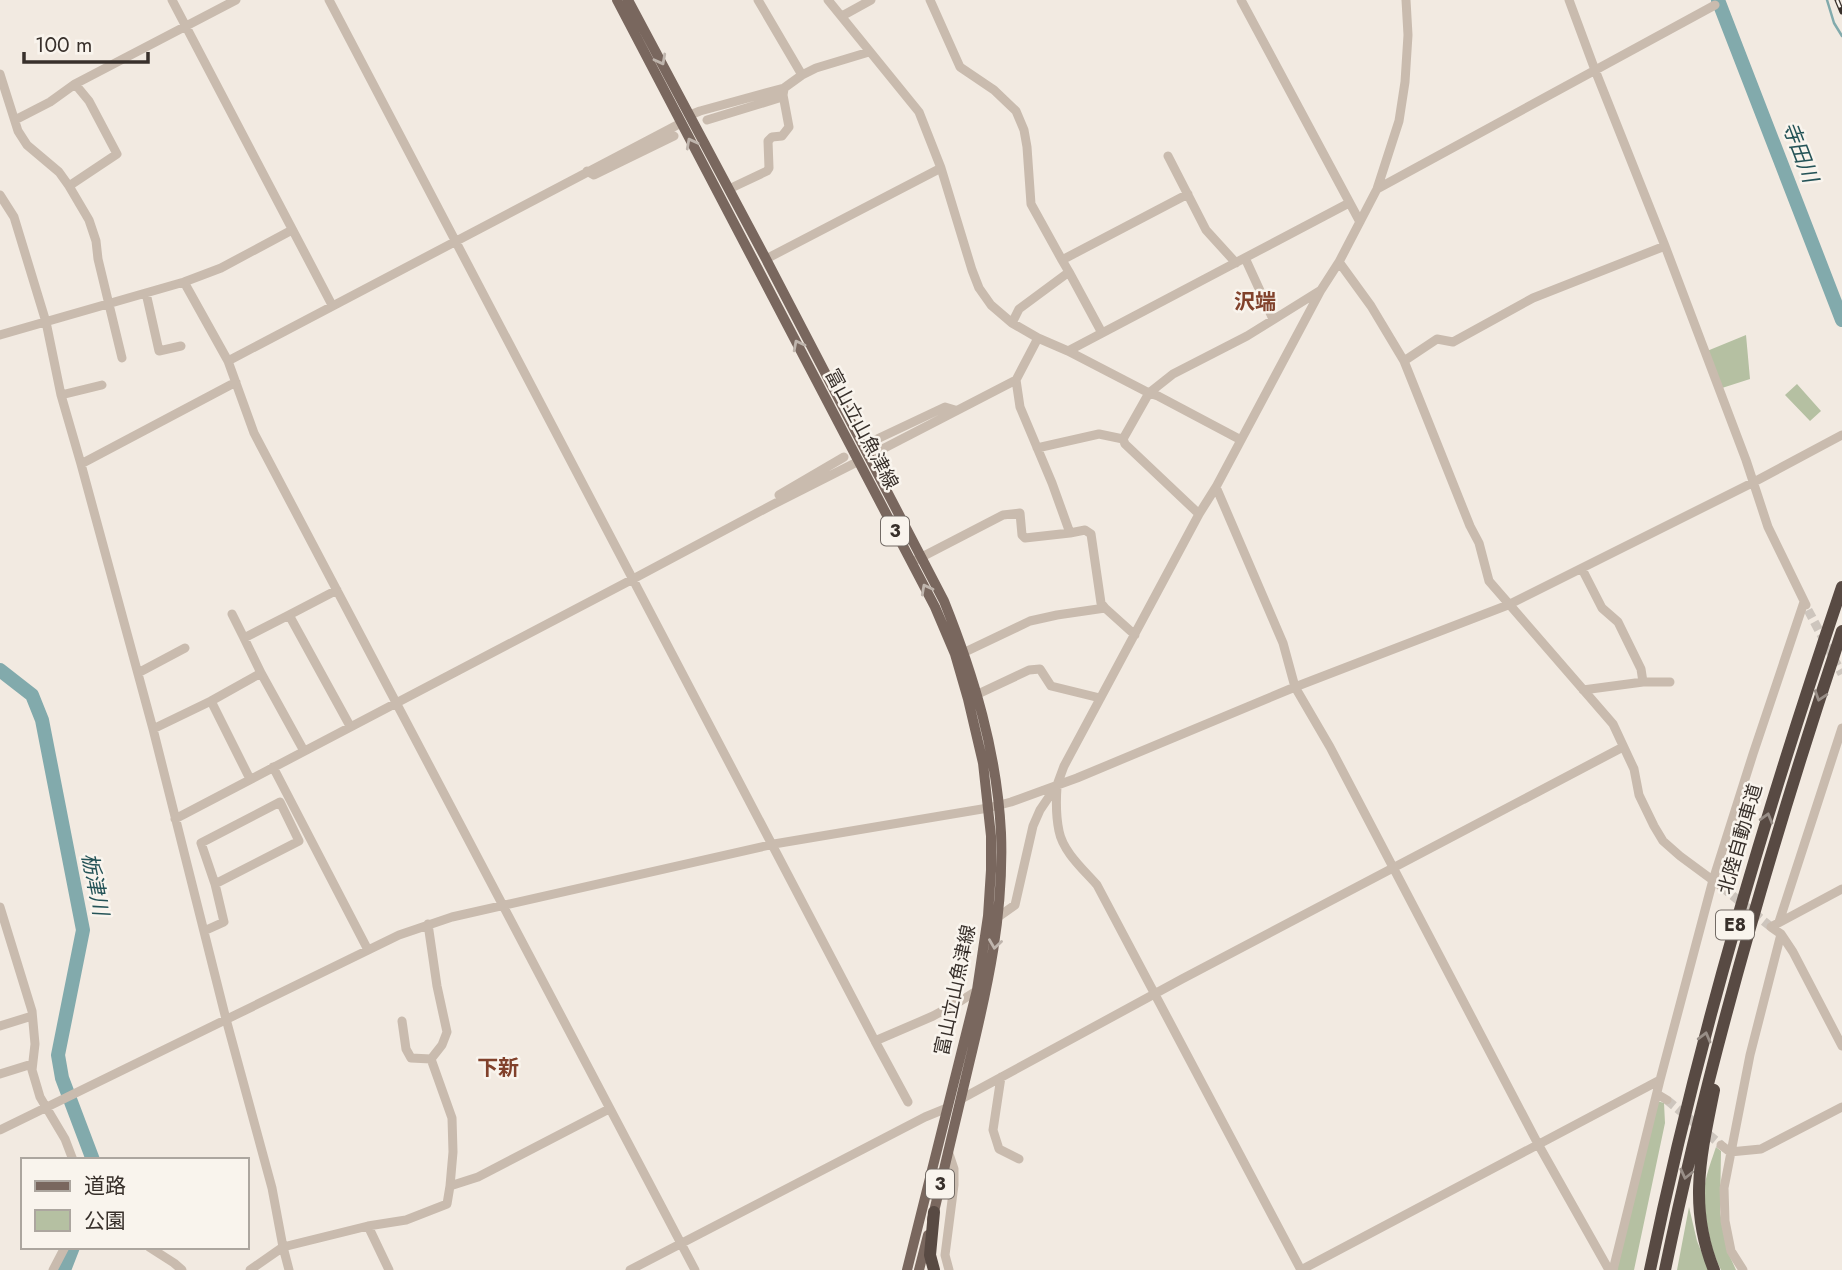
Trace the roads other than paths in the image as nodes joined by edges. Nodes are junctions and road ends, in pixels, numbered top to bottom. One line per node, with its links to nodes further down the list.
1 (172, 0): 15 (street)
2 (236, 0): 15 (street)
3 (329, 0): 38 (street)
4 (617, 0): 25 (main road, 富山立山魚津線 / 3)
5 (628, 0): 22 (main road, 富山立山魚津線 / 3, one-way to 22)
6 (758, 0): 19 (street)
7 (828, 0): 14 (street)
8 (871, 0): 14 (street)
9 (930, 0): 41 (street)
10 (1241, 0): 35 (street)
11 (1406, 0): 32 (street)
12 (1569, 0): 17 (street)
13 (1715, 5): 17 (street)
14 (842, 16): 16 (street)
15 (186, 26): 20 (street); 37 (street)
16 (869, 52): 19 (street); 28 (street)
17 (1595, 70): 32 (street); 39 (street)
18 (0, 74): 23 (street)
19 (802, 75): 21 (street)
20 (75, 84): 23 (street); 30 (street)
21 (784, 91): 22 (street); 24 (street); 31 (street)
22 (690, 115): 31 (main road, 富山立山魚津線 / 3)
23 (15, 120): 30 (street)
24 (707, 120)
25 (681, 123): 29 (street); 73 (main road, 富山立山魚津線 / 3, one-way to 25)
26 (674, 136): 29 (street)
27 (1168, 156): 33 (street)
28 (941, 168): 40 (street); 52 (street)
29 (587, 171): 38 (street)
30 (69, 186): 48 (street)
31 (729, 189): 40 (main road, 富山立山魚津線 / 3)
32 (1377, 189): 36 (street)
33 (1188, 194): 41 (street); 42 (street)
34 (0, 195): 51 (street)
35 (1349, 203): 36 (street); 42 (street)
36 (1360, 222): 43 (street)
37 (292, 230): 45 (street); 49 (street)
38 (455, 240): 49 (street); 82 (street)
39 (1665, 246): 60 (street); 75 (street)
40 (766, 259): 73 (main road, 富山立山魚津線 / 3)
41 (1062, 260): 44 (street)
42 (1240, 260): 50 (street); 53 (street)
43 (1339, 262): 46 (street); 60 (street)
44 (1069, 272): 52 (street); 53 (street)
45 (184, 282): 47 (street); 59 (street)
46 (1321, 290): 50 (street); 70 (street)
47 (146, 293): 48 (street); 56 (street)
48 (110, 304): 51 (street); 58 (street)
49 (332, 305): 59 (street)
50 (1273, 319): 64 (street)
51 (46, 322): 54 (street); 65 (street)
52 (1012, 323): 55 (street)
53 (1102, 333): 57 (street)
54 (0, 335)
55 (1038, 338): 57 (street); 61 (street)
56 (181, 346)
57 (1068, 351): 64 (street)
58 (122, 358)
59 (228, 361): 62 (street)
60 (1404, 361): 85 (street)
61 (1016, 380): 66 (street); 71 (street)
62 (236, 382): 74 (street); 84 (street)
63 (102, 384): 65 (street)
64 (1149, 393): 68 (street); 70 (street)
65 (61, 395): 74 (street)
66 (955, 410): 69 (street); 73 (street)
67 (1842, 435): 75 (street)
68 (1123, 439): 71 (street); 78 (street)
69 (875, 440)
70 (1241, 440): 76 (street)
71 (1037, 447): 79 (street)
72 (844, 457): 77 (street)
73 (864, 459): 77 (street); 80 (main road, 富山立山魚津線 / 3)
74 (81, 464): 94 (street)
75 (1754, 482): 81 (street); 116 (street)
76 (1216, 487): 78 (street); 98 (street)
77 (772, 505): 82 (street)
78 (1199, 514): 90 (street)
79 (1070, 533): 80 (street); 86 (street)
80 (916, 559): 93 (main road, 富山立山魚津線 / 3); 112 (main road, 富山立山魚津線 / 3, one-way to 80)
81 (1582, 569): 85 (street); 96 (street)
82 (633, 579): 103 (street); 114 (street)
83 (1842, 586): 140 (highway, 北陸自動車道 / E8, one-way to 83)
84 (337, 590): 88 (street); 103 (street)
85 (1508, 605): 98 (street); 99 (street)
86 (1105, 608): 90 (street); 93 (street)
87 (232, 614): 91 (street)
88 (289, 615): 91 (street); 104 (street)
89 (1842, 631): 128 (highway, 北陸自動車道 / E8, one-way to 128)
90 (1135, 635): 101 (street)
91 (244, 638): 95 (street)
92 (185, 648): 94 (street)
93 (965, 652): 100 (main road, 富山立山魚津線 / 3)
94 (138, 673): 106 (street)
95 (261, 673): 102 (street); 108 (street)
96 (1643, 682): 97 (street); 99 (street)
97 (1670, 682)
98 (1295, 687): 111 (street); 115 (street)
99 (1583, 690): 107 (street)
100 (978, 694): 101 (street); 112 (main road, 富山立山魚津線 / 3)
101 (1100, 698): 111 (street)
102 (211, 701): 106 (street); 110 (street)
103 (397, 703): 104 (street); 120 (street)
104 (351, 726): 108 (street)
105 (1842, 728): 123 (street)
106 (153, 729): 113 (street)
107 (1623, 747): 115 (street); 116 (street)
108 (304, 751): 109 (street)
109 (273, 767): 110 (street); 127 (street)
110 (250, 779): 113 (street)
111 (1057, 785): 112 (street); 122 (street); 131 (street)
112 (993, 807): 114 (street); 122 (main road, 富山立山魚津線 / 3); 130 (main road, 富山立山魚津線 / 3)
113 (175, 819): 125 (street)
114 (774, 844): 120 (street); 136 (street)
115 (1394, 869): 131 (street); 153 (street)
116 (1713, 880): 118 (street); 143 (street)
117 (215, 884): 117 (street); 125 (street)
118 (1722, 887)
119 (1842, 889): 123 (street)
120 (504, 905): 124 (street); 151 (street)
121 (0, 907): 132 (street)
122 (998, 917): 129 (main road, 富山立山魚津線 / 3, one-way to 129)
123 (1779, 922): 126 (street)
124 (428, 923): 127 (street); 138 (street)
125 (204, 931): 133 (street)
126 (1781, 934): 137 (street); 156 (street)
127 (368, 950): 133 (street)
128 (1739, 966): 181 (highway, 北陸自動車道 / E8, one-way to 181); 182 (highway)
129 (988, 984): 130 (street); 145 (main road, 富山立山魚津線 / 3)
130 (977, 990): 136 (street); 150 (main road, 富山立山魚津線 / 3)
131 (1154, 994): 142 (street); 177 (street)
132 (32, 1016): 135 (street); 139 (street)
133 (226, 1019): 148 (street); 163 (street)
134 (402, 1021): 138 (street)
135 (0, 1026)
136 (876, 1041): 147 (street)
137 (1842, 1046)
138 (431, 1059): 159 (street)
139 (32, 1064): 141 (street); 148 (street)
140 (1695, 1073): 179 (highway); 180 (highway, 北陸自動車道 / E8)
141 (0, 1074)
142 (1001, 1077): 145 (street); 158 (street)
143 (1660, 1080): 144 (street); 153 (street)
144 (1657, 1094): 146 (street); 178 (street)
145 (961, 1098): 155 (main road, 富山立山魚津線 / 3)
146 (1667, 1100)
147 (908, 1102)
148 (49, 1106): 152 (street); 157 (street)
149 (1842, 1107): 156 (street)
150 (947, 1108): 162 (street); 173 (main road, 富山立山魚津線 / 3)
151 (609, 1109): 159 (street); 162 (street)
152 (0, 1130)
153 (1538, 1144): 177 (street); 178 (street)
154 (1721, 1145): 156 (street)
155 (947, 1150): 160 (main road, 富山立山魚津線 / 3); 176 (street)
156 (1730, 1152): 183 (street)
157 (72, 1158)
158 (1019, 1159)
159 (450, 1186): 161 (street)
160 (934, 1212): 174 (main road, 富山立山魚津線 / 3); 175 (highway)
161 (368, 1226): 163 (street); 170 (street)
162 (681, 1243): 171 (street); 172 (street)
163 (283, 1247): 168 (street); 169 (street)
164 (64, 1249): 166 (street)
165 (152, 1249): 167 (street)
166 (53, 1270)
167 (182, 1270)
168 (250, 1270)
169 (289, 1270)
170 (389, 1270)
171 (630, 1270)
172 (695, 1270)
173 (907, 1270)
174 (919, 1270)
175 (934, 1270)
176 (949, 1270)
177 (1301, 1270)
178 (1611, 1270)
179 (1641, 1270)
180 (1650, 1270)
181 (1665, 1270)
182 (1714, 1270)
183 (1743, 1270)

